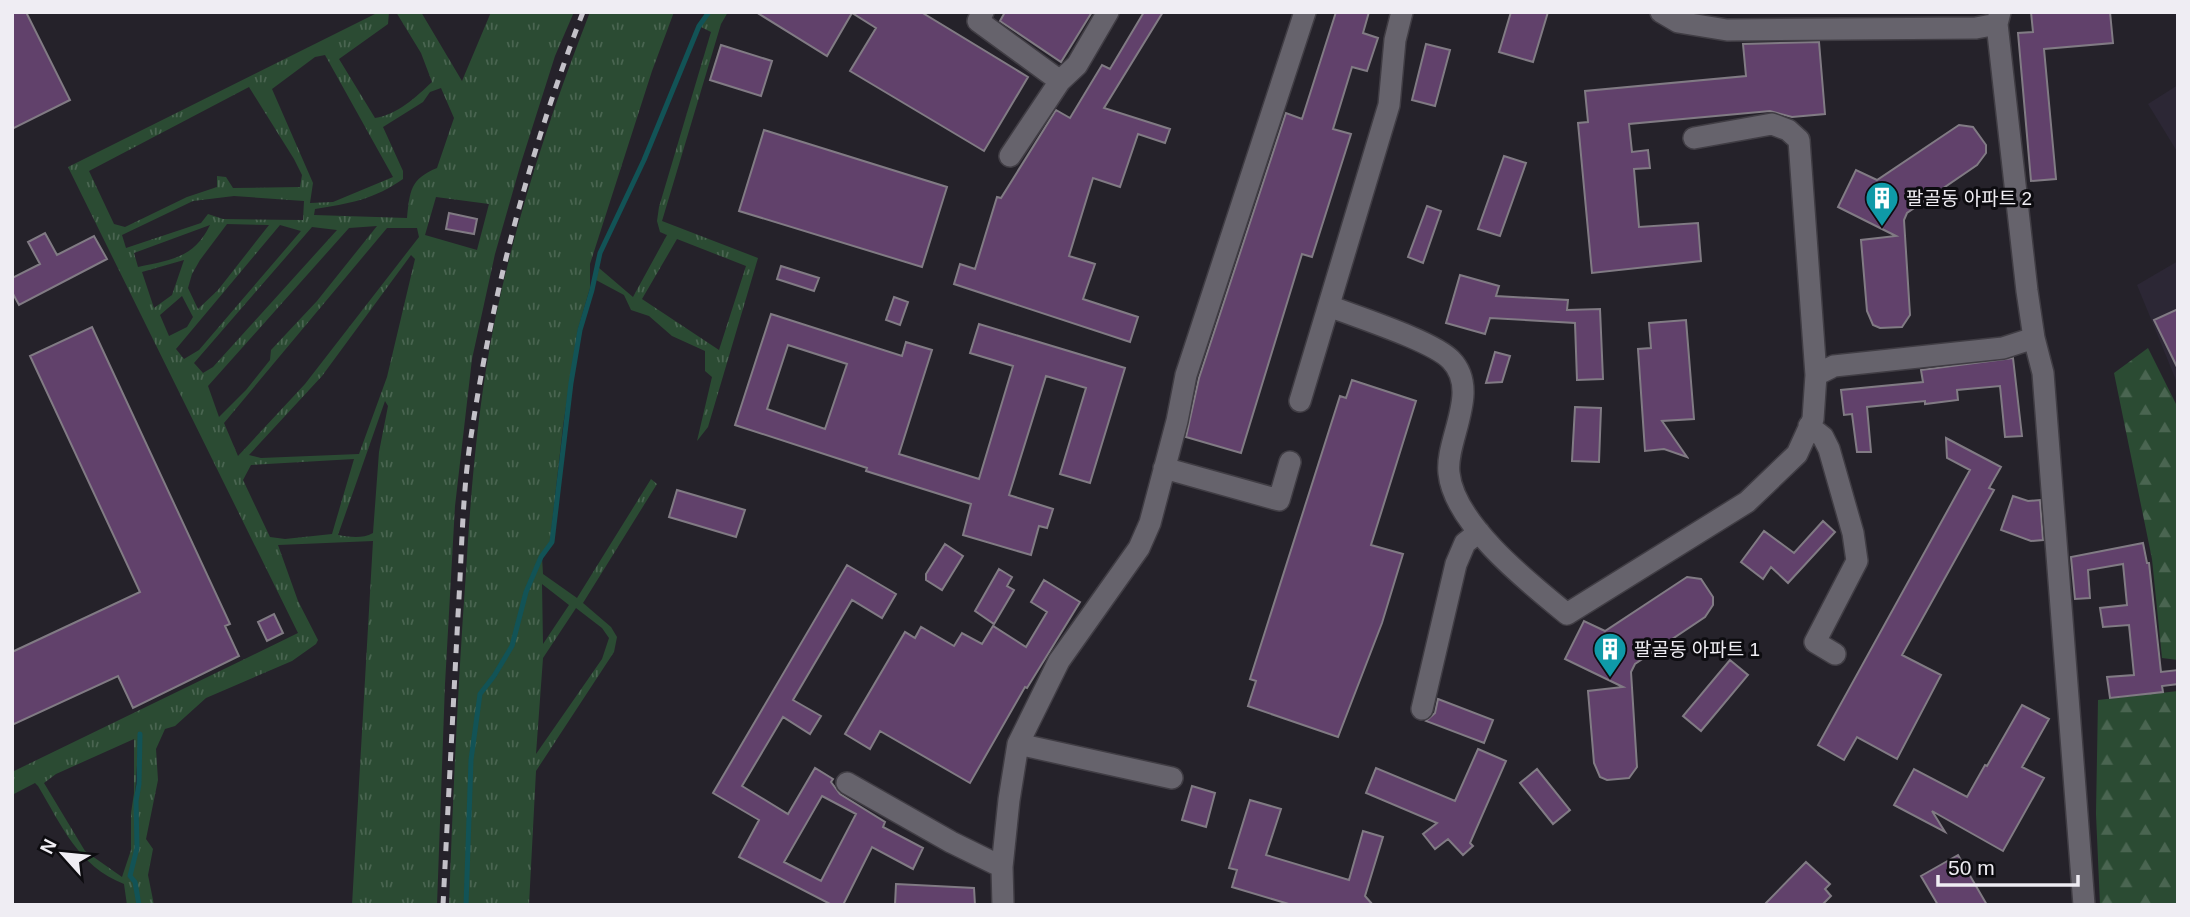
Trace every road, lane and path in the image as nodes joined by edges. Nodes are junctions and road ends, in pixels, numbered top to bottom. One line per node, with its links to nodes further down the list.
1 (983, 12): 7 (street)
2 (1108, 12): 7 (street)
3 (1306, 12): 16 (street)
4 (1402, 12): 10 (street)
5 (1661, 12): 6 (street)
6 (1999, 18): 11 (street)
7 (1060, 81): 9 (street)
8 (1694, 138): 12 (street)
9 (1010, 156)
10 (1329, 306): 13 (street); 17 (street)
11 (2034, 338): 12 (street); 25 (street)
12 (1816, 375): 14 (street)
13 (1300, 401)
14 (1809, 426): 17 (street); 18 (street)
15 (1290, 462): 16 (street)
16 (1164, 468): 20 (street)
17 (1479, 531): 19 (street)
18 (1835, 654)
19 (1422, 709)
20 (1018, 744): 21 (street); 23 (street)
21 (1172, 778)
22 (847, 783): 23 (street)
23 (1002, 867): 24 (street)
24 (1003, 905)
25 (2084, 905)

